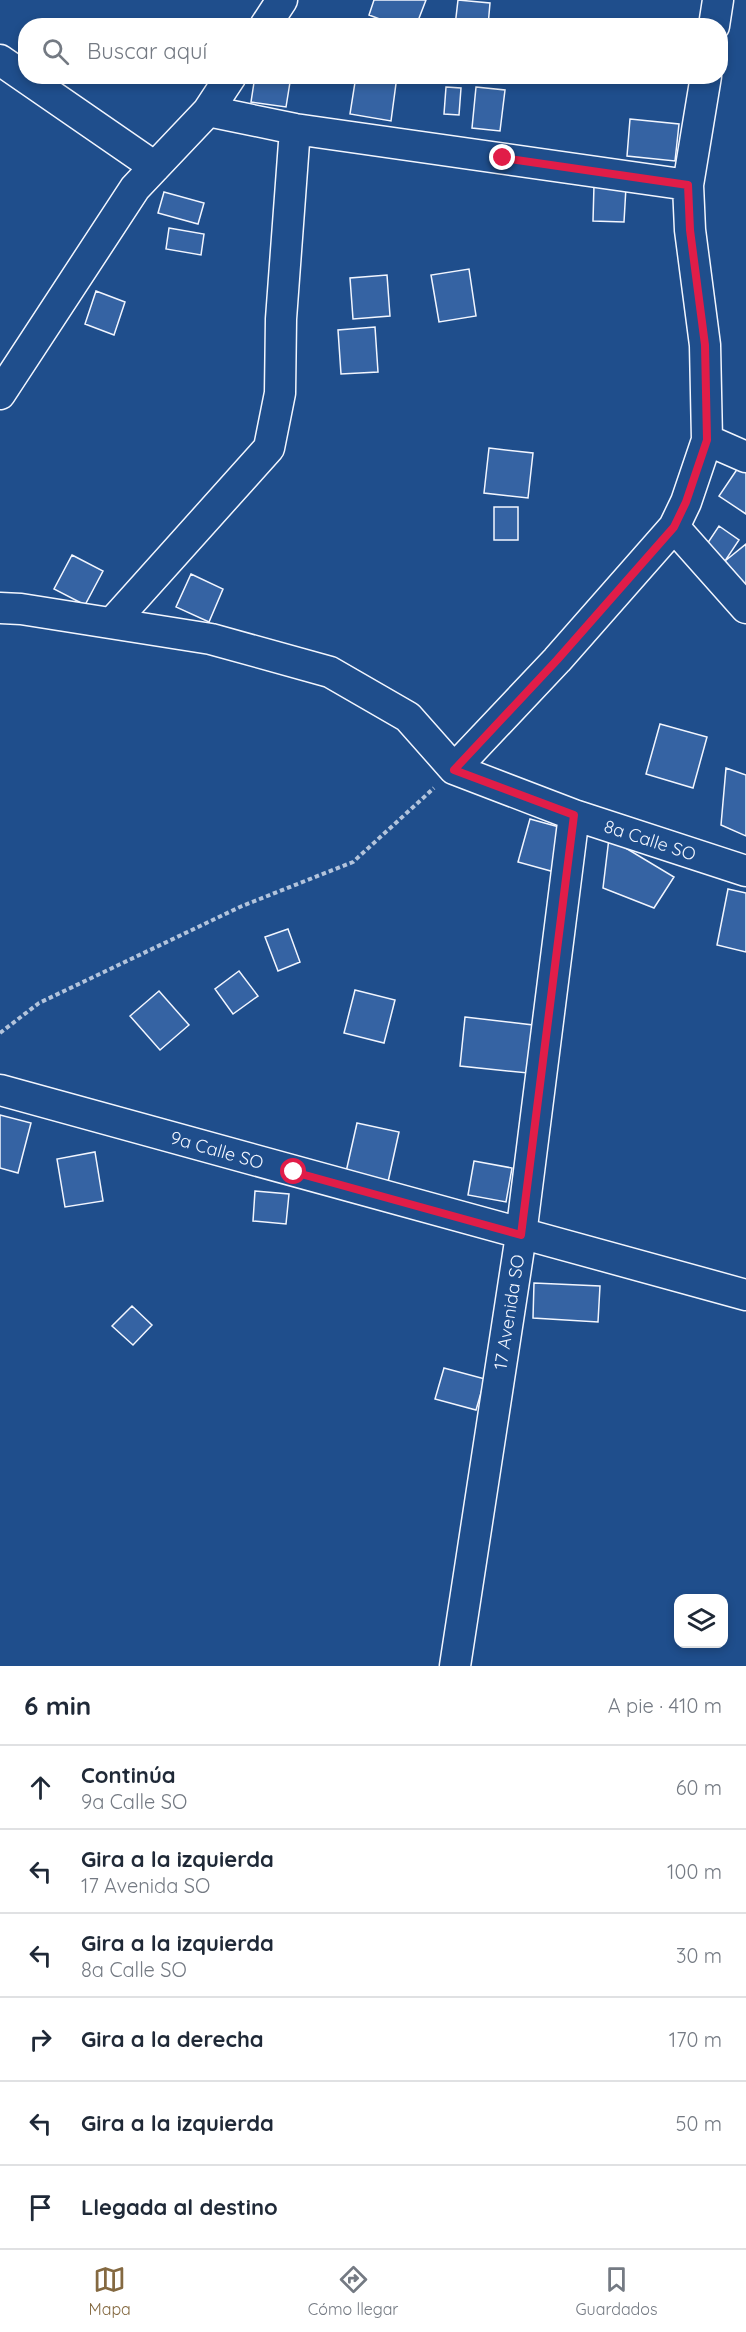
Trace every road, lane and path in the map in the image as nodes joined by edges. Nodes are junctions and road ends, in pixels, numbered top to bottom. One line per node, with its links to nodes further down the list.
1 (282, 0): 3 (street)
2 (718, 0): 4 (street)
3 (270, 18)
4 (715, 18)
5 (0, 60): 6 (street)
6 (18, 72)
7 (35, 84): 12 (street)
8 (226, 84): 10 (street)
9 (705, 84): 13 (street)
10 (208, 111): 11 (street); 12 (street)
11 (295, 129): 13 (street); 20 (street)
12 (155, 167): 14 (street)
13 (688, 185): 15 (street)
14 (2, 384)
15 (707, 440): 16 (street); 17 (street)
16 (746, 457)
17 (674, 527): 19 (street); 21 (street)
18 (0, 608): 20 (street)
19 (746, 608)
20 (112, 623): 21 (street)
21 (454, 770): 22 (street, 8a Calle SO); 24 (path)
22 (574, 815): 23 (street, 8a Calle SO); 26 (street, 17 Avenida SO)
23 (746, 871)
24 (0, 1034)
25 (0, 1090): 26 (street, 9a Calle SO)
26 (521, 1235): 27 (street, 9a Calle SO); 28 (street, 17 Avenida SO)
27 (746, 1295)
28 (454, 1666)

